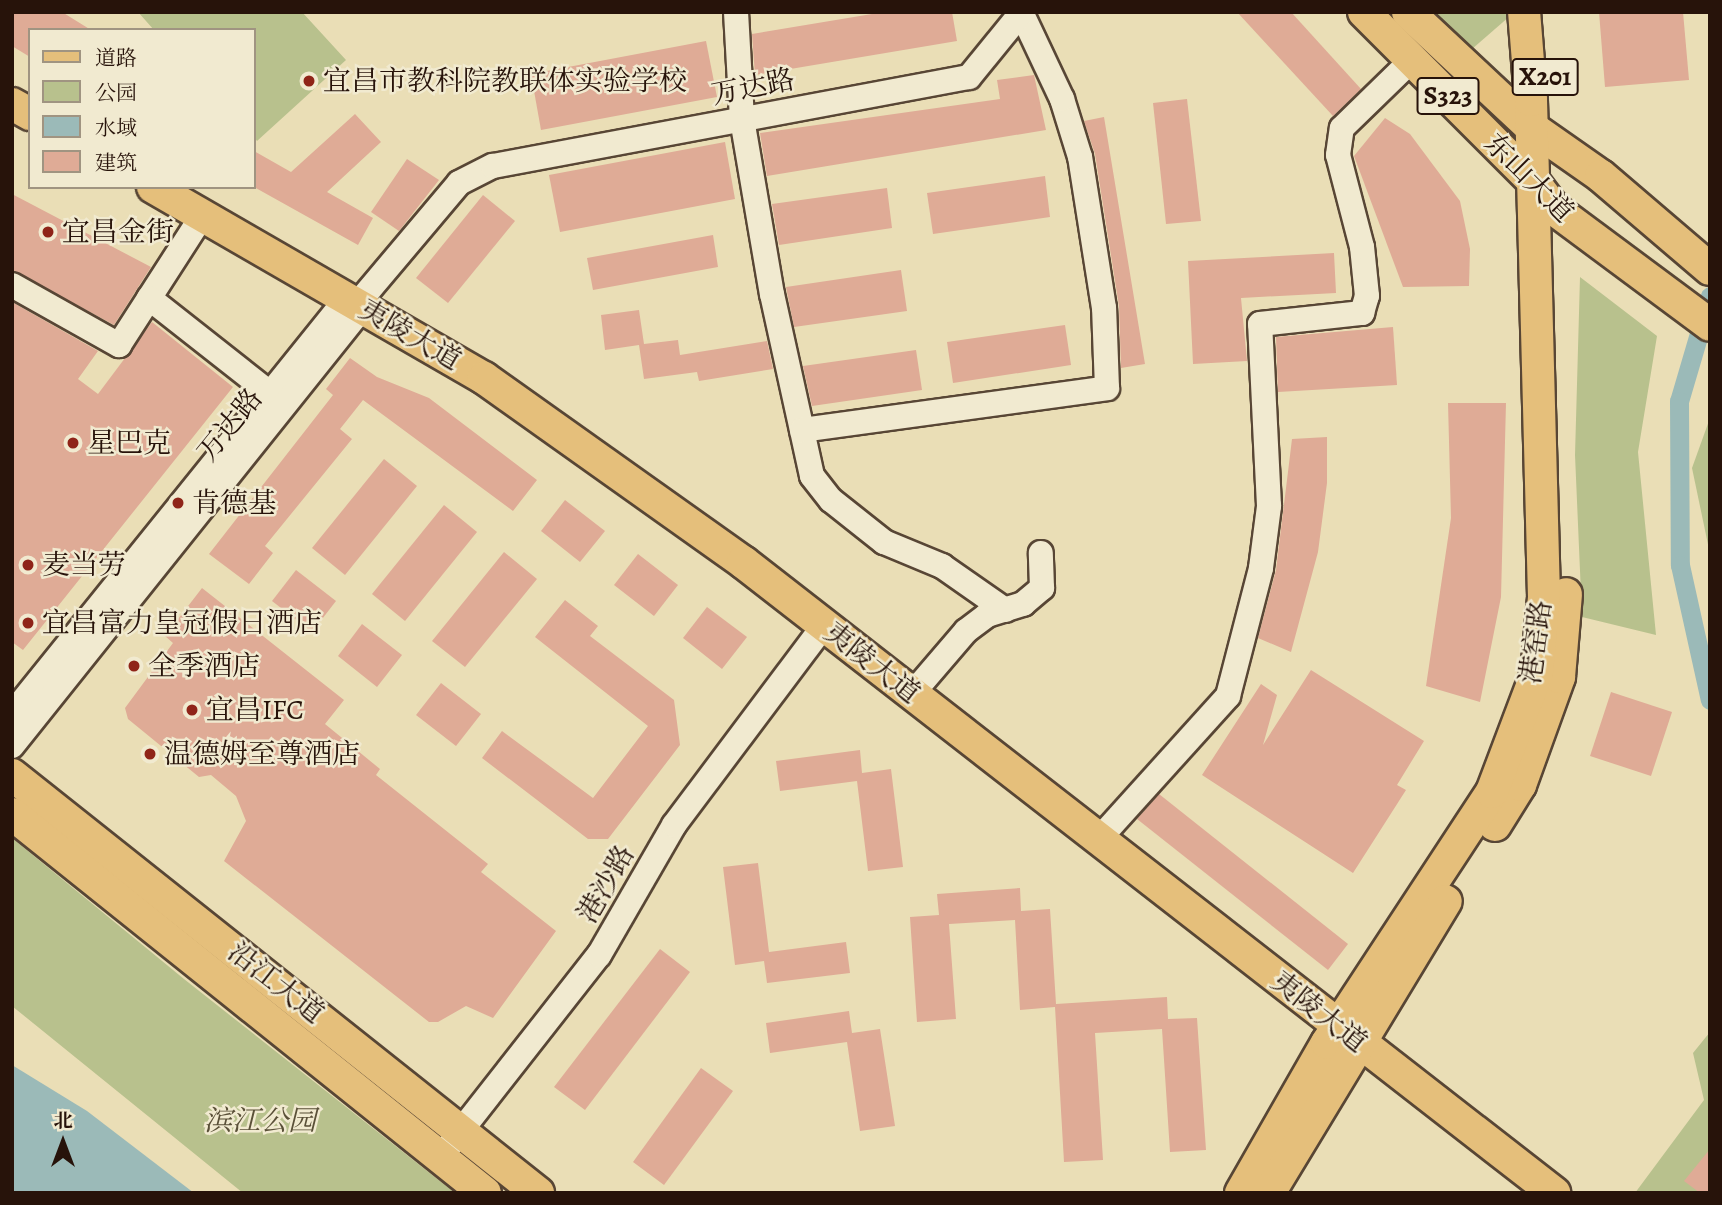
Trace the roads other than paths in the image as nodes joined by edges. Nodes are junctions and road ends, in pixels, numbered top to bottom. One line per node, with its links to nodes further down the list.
1 (736, 12): 10 (street)
2 (1364, 12): 7 (main road, 东山大道 / S323)
3 (1408, 12): 13 (main road, 东山大道 / S323)
4 (1524, 12): 13 (main road, 港窑路 / X201)
5 (1540, 12): 13 (main road, 港窑路 / X201)
6 (1021, 13): 10 (street, 万达路); 25 (street)
7 (1412, 60): 14 (main road, 东山大道 / S323); 34 (street)
8 (12, 104): 9 (main road)
9 (28, 113)
10 (742, 119): 22 (street, 万达路); 25 (street)
11 (12, 122): 12 (main road)
12 (28, 131)
13 (1542, 134): 14 (main road, 港窑路); 17 (main road, 港窑路); 19 (main road, 东山大道 / S323)
14 (1533, 181): 17 (main road, 东山大道); 35 (main road, 港窑路)
15 (129, 189): 18 (main road, 夷陵大道)
16 (156, 189): 22 (main road, 夷陵大道)
17 (1554, 209): 23 (main road, 东山大道); 35 (main road, 港窑路)
18 (195, 227): 21 (street); 22 (main road, 夷陵大道)
19 (1710, 269)
20 (12, 285): 21 (street)
21 (149, 298): 24 (street)
22 (351, 310): 24 (street, 万达路); 28 (main road, 夷陵大道); 29 (main road, 夷陵大道); 31 (street, 万达路)
23 (1710, 326)
24 (271, 394): 30 (street, 万达路)
25 (803, 430): 27 (street)
26 (1041, 553): 27 (street)
27 (1005, 610): 29 (street)
28 (816, 636): 35 (main road, 夷陵大道); 36 (street, 港沙路)
29 (912, 694): 34 (main road, 夷陵大道)
30 (12, 714)
31 (12, 746)
32 (12, 775): 36 (main road, 沿江大道)
33 (12, 814): 37 (main road, 沿江大道)
34 (1098, 840): 35 (main road, 夷陵大道)
35 (1342, 1043): 40 (main road, 港窑路); 41 (main road, 港窑路); 42 (main road, 夷陵大道); 43 (main road, 夷陵大道)
36 (461, 1132): 37 (street, 港沙路); 39 (main road, 沿江大道)
37 (440, 1158): 38 (main road, 沿江大道)
38 (485, 1193)
39 (538, 1193)
40 (1241, 1193)
41 (1269, 1193)
42 (1519, 1193)
43 (1553, 1193)

